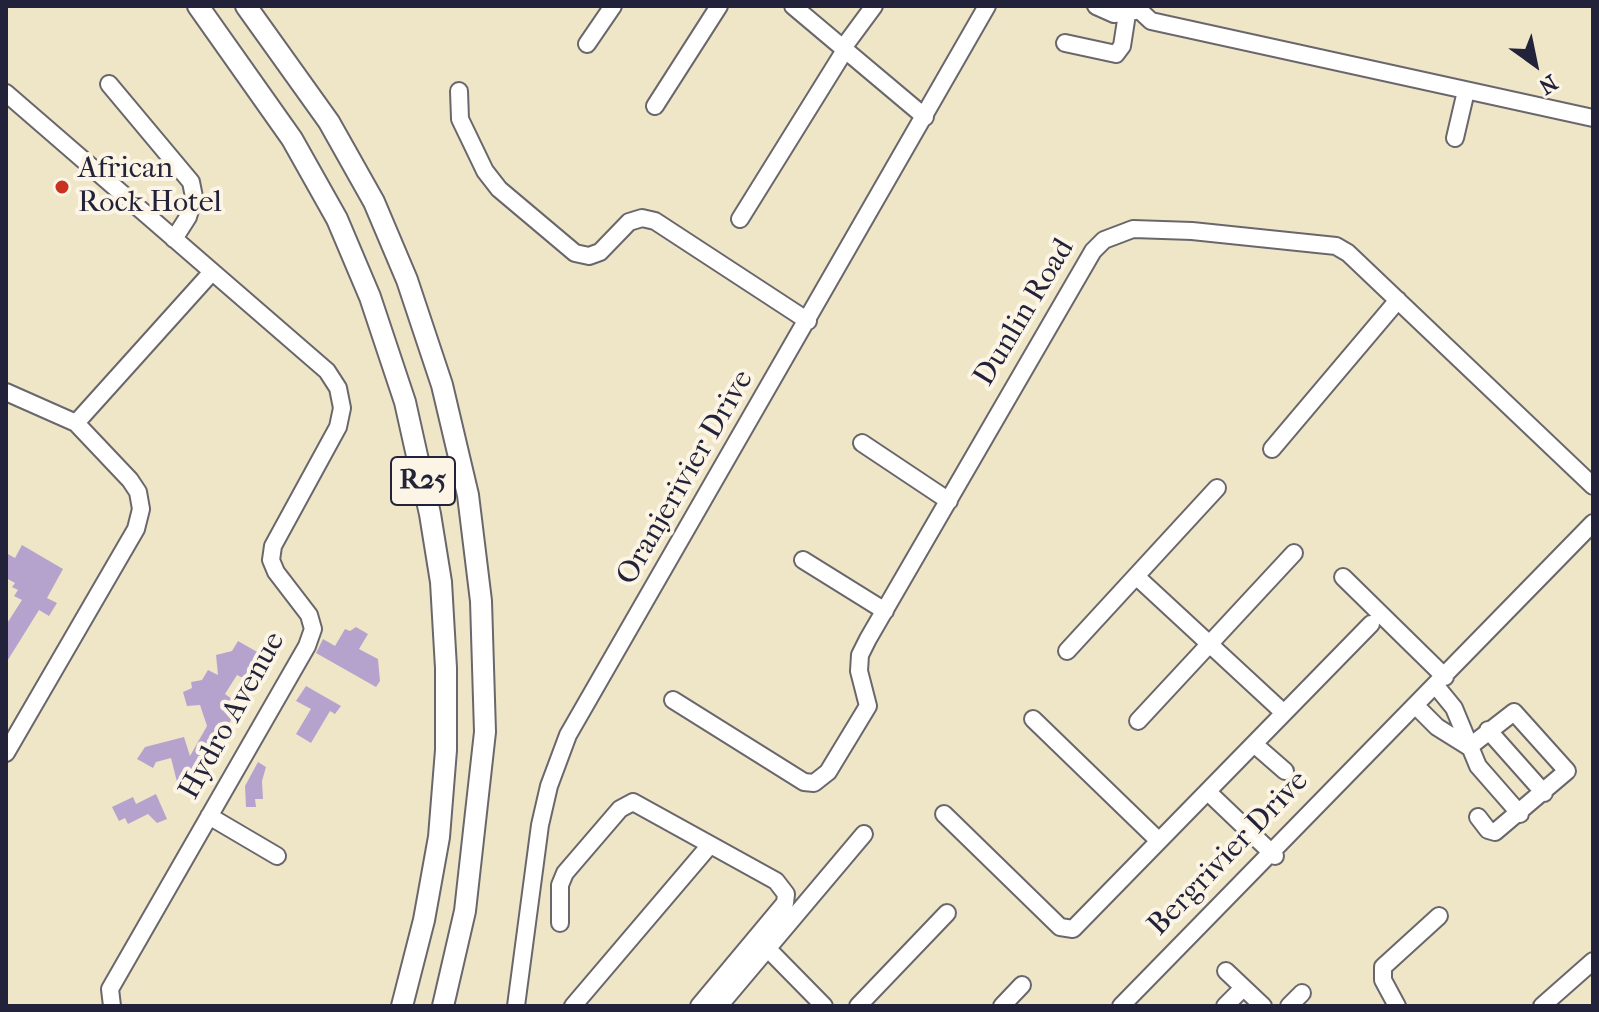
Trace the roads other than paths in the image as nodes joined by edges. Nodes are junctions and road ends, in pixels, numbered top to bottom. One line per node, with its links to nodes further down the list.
1 (198, 6): 75 (main road, R25)
2 (246, 6): 76 (main road, R25)
3 (613, 6): 12 (street)
4 (719, 6): 18 (street)
5 (793, 6): 10 (street)
6 (874, 6): 13 (street)
7 (987, 6): 19 (street, Oranjerivier Drive)
8 (1096, 6): 9 (street)
9 (1133, 10): 11 (street); 15 (street)
10 (812, 12): 13 (street)
11 (1065, 43)
12 (587, 44)
13 (844, 49): 19 (street); 22 (street)
14 (109, 84): 23 (street)
15 (1463, 90): 20 (street); 21 (street)
16 (459, 91): 26 (street)
17 (6, 93): 23 (street)
18 (655, 106)
19 (925, 117): 26 (street, Oranjerivier Drive)
20 (1593, 118)
21 (1452, 136)
22 (740, 219)
23 (174, 239): 24 (street)
24 (211, 273): 28 (street); 58 (street, Hydro Avenue)
25 (1398, 300): 30 (street); 31 (street, Dunlin Road); 33 (street, Dunlin Road)
26 (808, 321): 77 (street, Oranjerivier Drive)
27 (6, 392): 28 (street)
28 (76, 423): 52 (street)
29 (862, 443): 33 (street)
30 (1272, 449)
31 (1593, 486)
32 (1217, 488): 37 (street)
33 (949, 501): 39 (street, Dunlin Road)
34 (1593, 523): 43 (street, Bergrivier Drive)
35 (1294, 553): 41 (street)
36 (803, 560): 39 (street)
37 (1137, 577): 41 (street); 42 (street)
38 (1343, 577): 43 (street)
39 (885, 611): 44 (street, Dunlin Road)
40 (1371, 624): 46 (street)
41 (1210, 644): 46 (street); 48 (street)
42 (1067, 651)
43 (1441, 682): 45 (street, Bergrivier Drive); 51 (street)
44 (673, 700)
45 (1416, 706): 51 (street); 63 (street, Bergrivier Drive)
46 (1284, 713): 50 (street)
47 (1033, 719): 61 (street)
48 (1138, 721)
49 (1488, 730): 51 (street); 55 (street); 55 (street)
50 (1254, 744): 53 (street); 54 (street)
51 (1469, 747): 57 (street)
52 (6, 753)
53 (1285, 771)
54 (1208, 792): 61 (street); 63 (street)
55 (1544, 793): 57 (street)
56 (944, 814): 61 (street)
57 (1520, 814): 59 (street)
58 (209, 816): 64 (street); 74 (street, Hydro Avenue)
59 (1478, 817)
60 (864, 834): 68 (street)
61 (1159, 841)
62 (710, 845): 67 (street); 78 (street); 79 (street)
63 (1273, 854): 84 (street, Bergrivier Drive); 85 (street, Bergrivier Drive)
64 (277, 856)
65 (947, 913): 82 (street)
66 (1439, 916): 89 (street)
67 (560, 923)
68 (767, 948): 80 (street); 81 (street)
69 (1593, 961): 90 (street)
70 (1226, 971): 72 (street)
71 (1022, 985): 83 (street)
72 (1243, 988): 86 (street); 87 (street)
73 (1302, 993): 88 (street)
74 (112, 1006)
75 (402, 1006)
76 (443, 1006)
77 (516, 1006)
78 (573, 1006)
79 (699, 1006)
80 (719, 1006)
81 (824, 1006)
82 (858, 1006)
83 (1002, 1006)
84 (1121, 1006)
85 (1131, 1006)
86 (1225, 1006)
87 (1263, 1006)
88 (1289, 1006)
89 (1397, 1006)
90 (1542, 1006)

